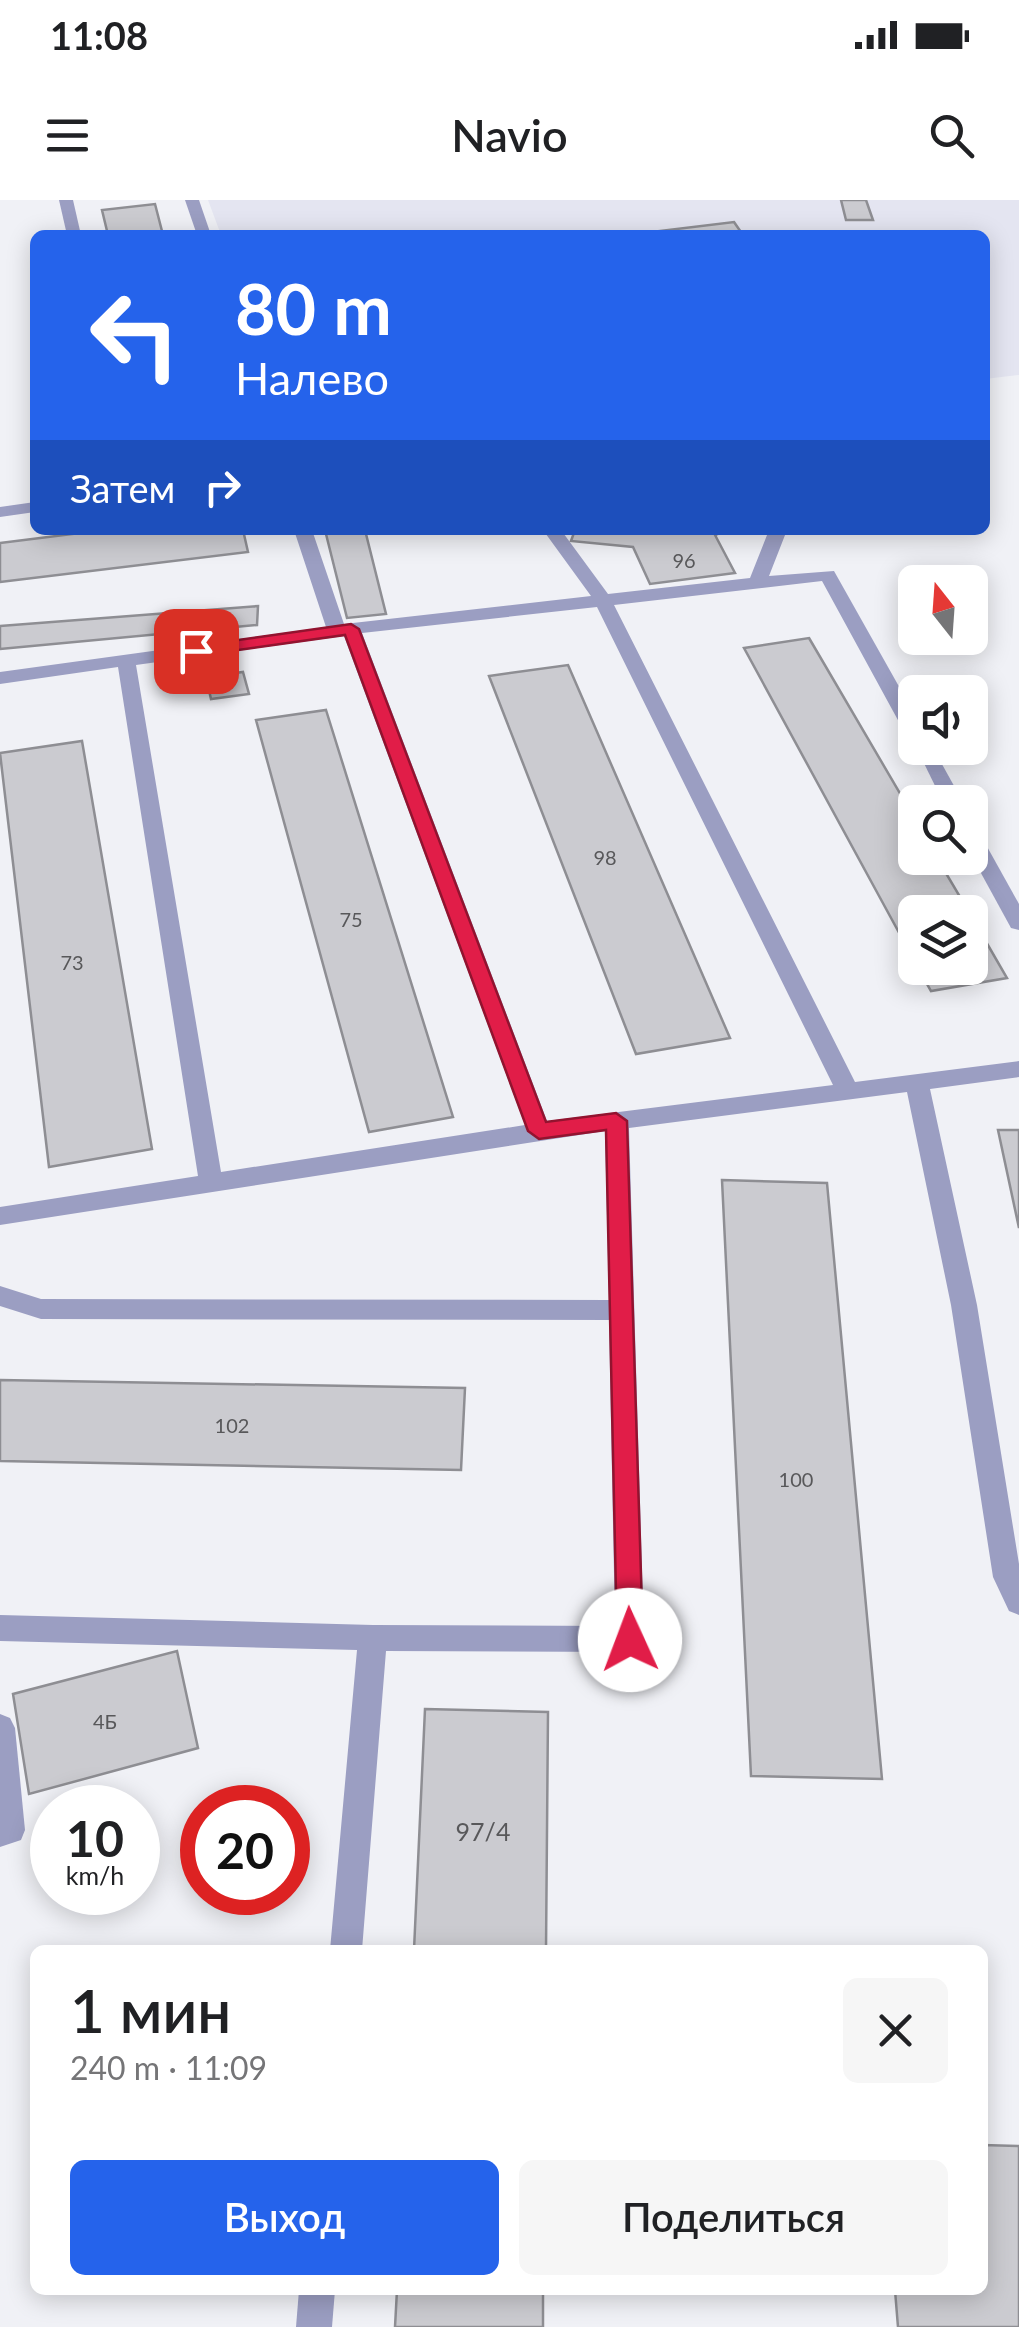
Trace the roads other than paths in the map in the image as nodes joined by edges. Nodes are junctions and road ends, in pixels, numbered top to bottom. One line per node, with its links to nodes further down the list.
1 (66, 200): 3 (lane)
2 (192, 200): 4 (lane)
3 (73, 230)
4 (202, 230)
5 (30, 509): 6 (lane)
6 (0, 512)
7 (305, 535): 12 (lane)
8 (556, 535): 11 (lane)
9 (776, 535): 10 (lane)
10 (758, 582): 11 (lane); 15 (lane)
11 (602, 599): 12 (lane); 20 (lane)
12 (344, 630): 13 (lane); 22 (lane)
13 (126, 660): 14 (lane); 23 (lane)
14 (0, 678)
15 (898, 702)
16 (988, 867): 17 (lane)
17 (1019, 924)
18 (1019, 1069): 19 (lane)
19 (916, 1082): 20 (lane); 27 (lane)
20 (848, 1092): 21 (lane)
21 (616, 1121): 22 (lane); 26 (lane)
22 (539, 1131): 23 (lane)
23 (212, 1183): 24 (lane)
24 (0, 1216)
25 (0, 1296): 26 (lane)
26 (622, 1310): 29 (lane)
27 (1019, 1602)
28 (0, 1628): 29 (lane)
29 (373, 1638): 32 (lane)
30 (0, 1728): 31 (lane)
31 (0, 1832)
32 (346, 1945)
33 (317, 2295): 34 (lane)
34 (314, 2327)

